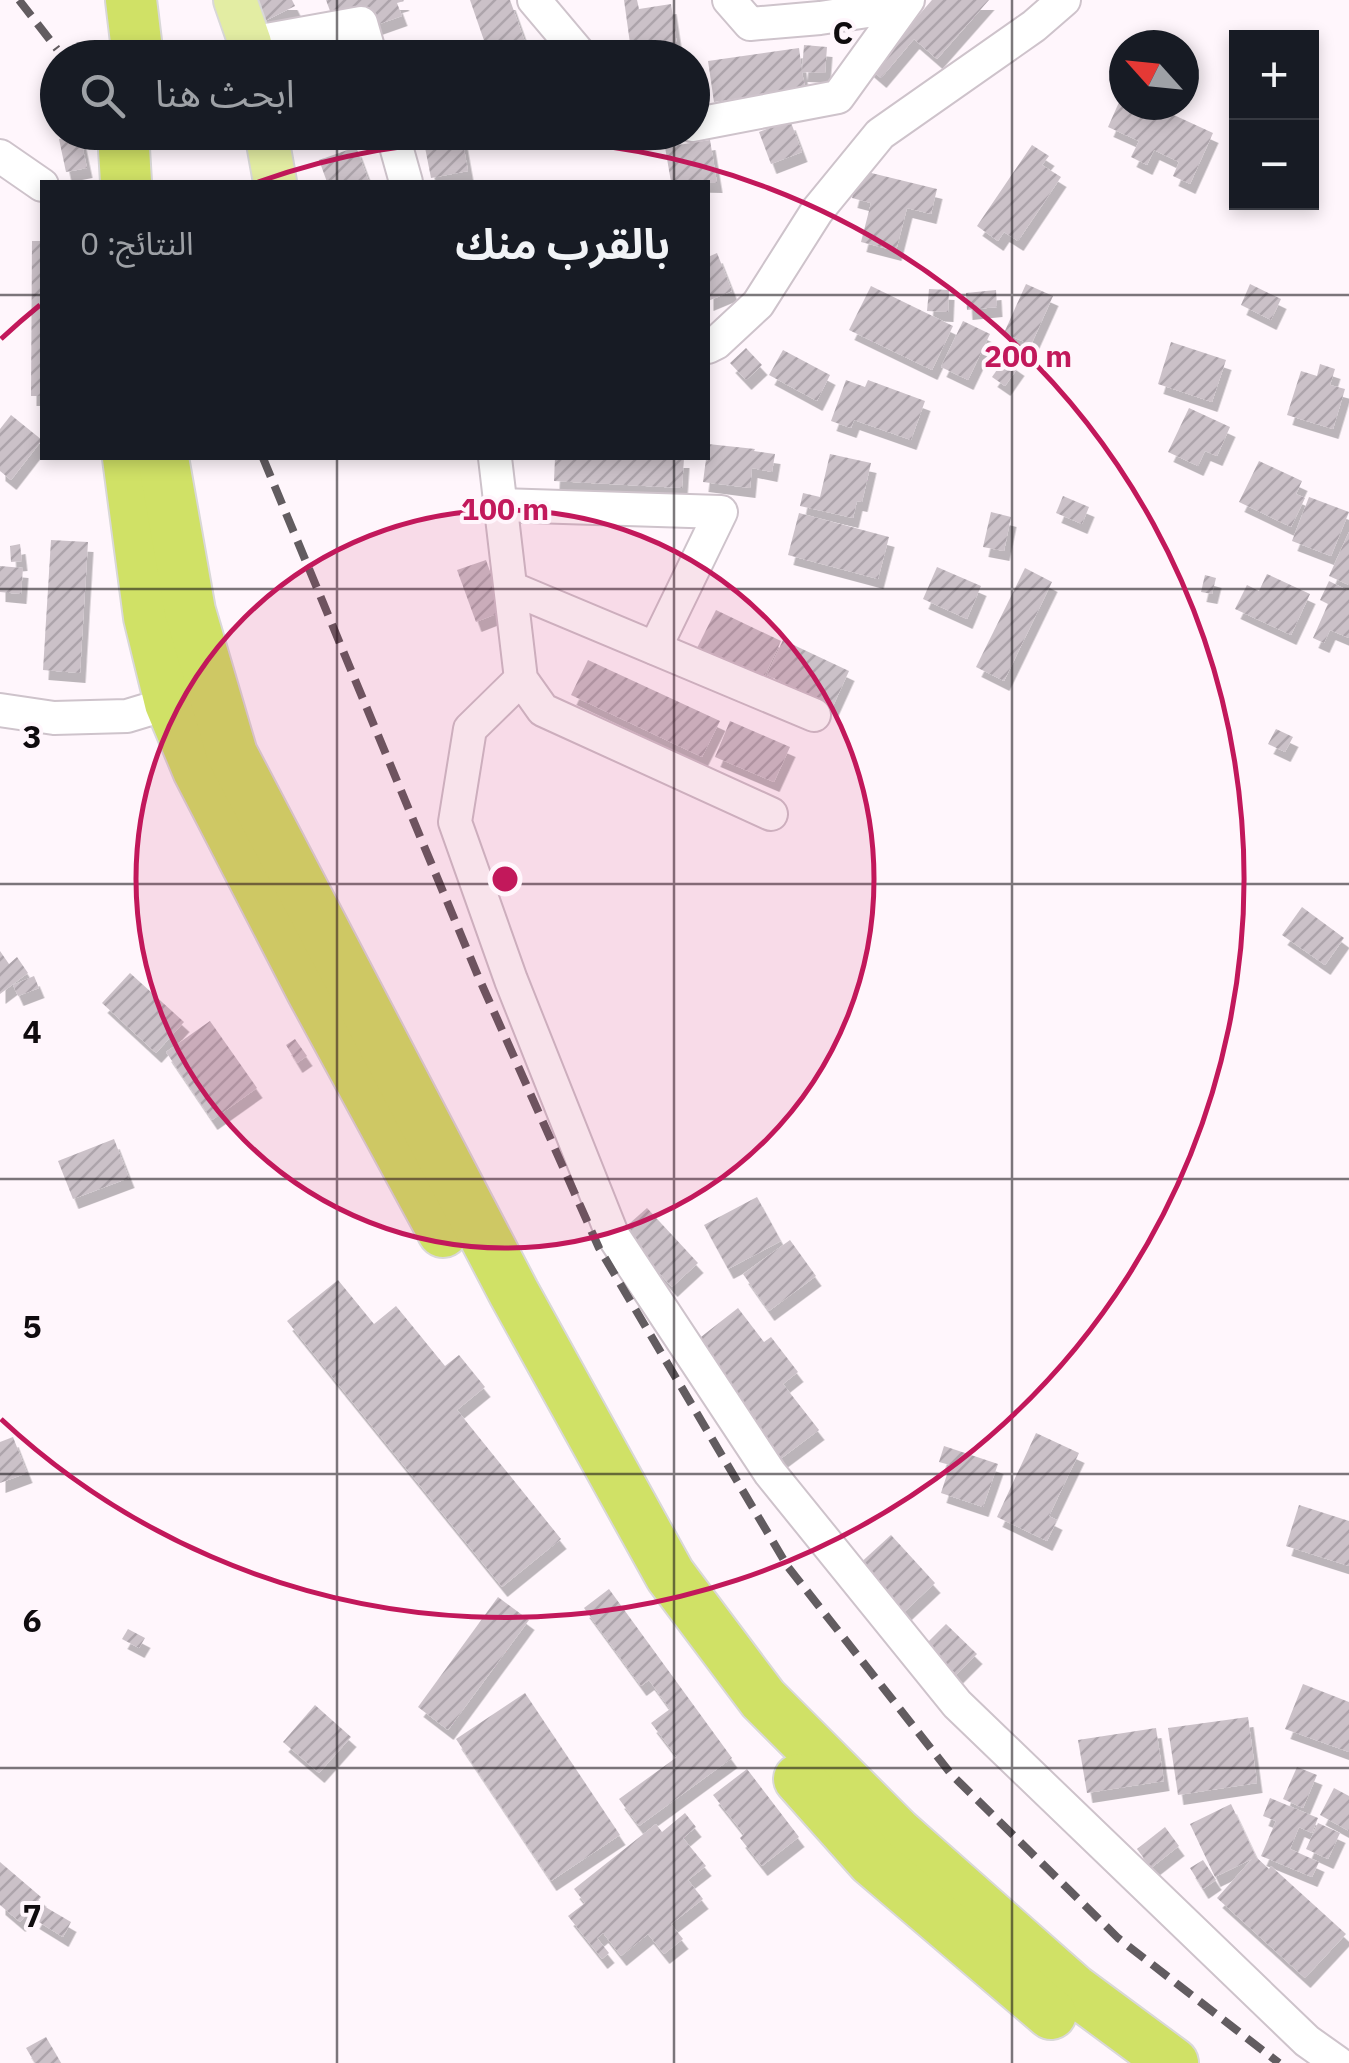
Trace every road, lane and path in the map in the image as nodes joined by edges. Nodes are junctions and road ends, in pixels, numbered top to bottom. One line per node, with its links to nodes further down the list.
1 (107, 0): 8 (highway)
2 (131, 0): 9 (highway)
3 (235, 0): 10 (main road)
4 (534, 0): 13 (street)
5 (729, 0): 7 (street)
6 (1064, 0): 25 (street)
7 (905, 3): 14 (street)
8 (112, 40)
9 (136, 40)
10 (249, 40)
11 (291, 40): 12 (street)
12 (366, 40)
13 (568, 40)
14 (710, 121)
15 (123, 150): 20 (highway)
16 (147, 150): 21 (highway)
17 (269, 150): 22 (main road)
18 (397, 150): 23 (street)
19 (0, 156): 24 (street)
20 (126, 180)
21 (149, 180)
22 (275, 180)
23 (405, 180)
24 (40, 184)
25 (710, 346)
26 (128, 460): 33 (highway)
27 (163, 460): 38 (highway)
28 (495, 460): 29 (street)
29 (502, 505): 30 (street); 31 (street)
30 (511, 588): 31 (street); 32 (street)
31 (654, 648): 35 (street)
32 (521, 679): 36 (street); 39 (street)
33 (170, 702): 34 (street); 37 (highway)
34 (0, 710)
35 (814, 714)
36 (771, 814)
37 (1116, 2063)
38 (1173, 2063)
39 (1338, 2063)

